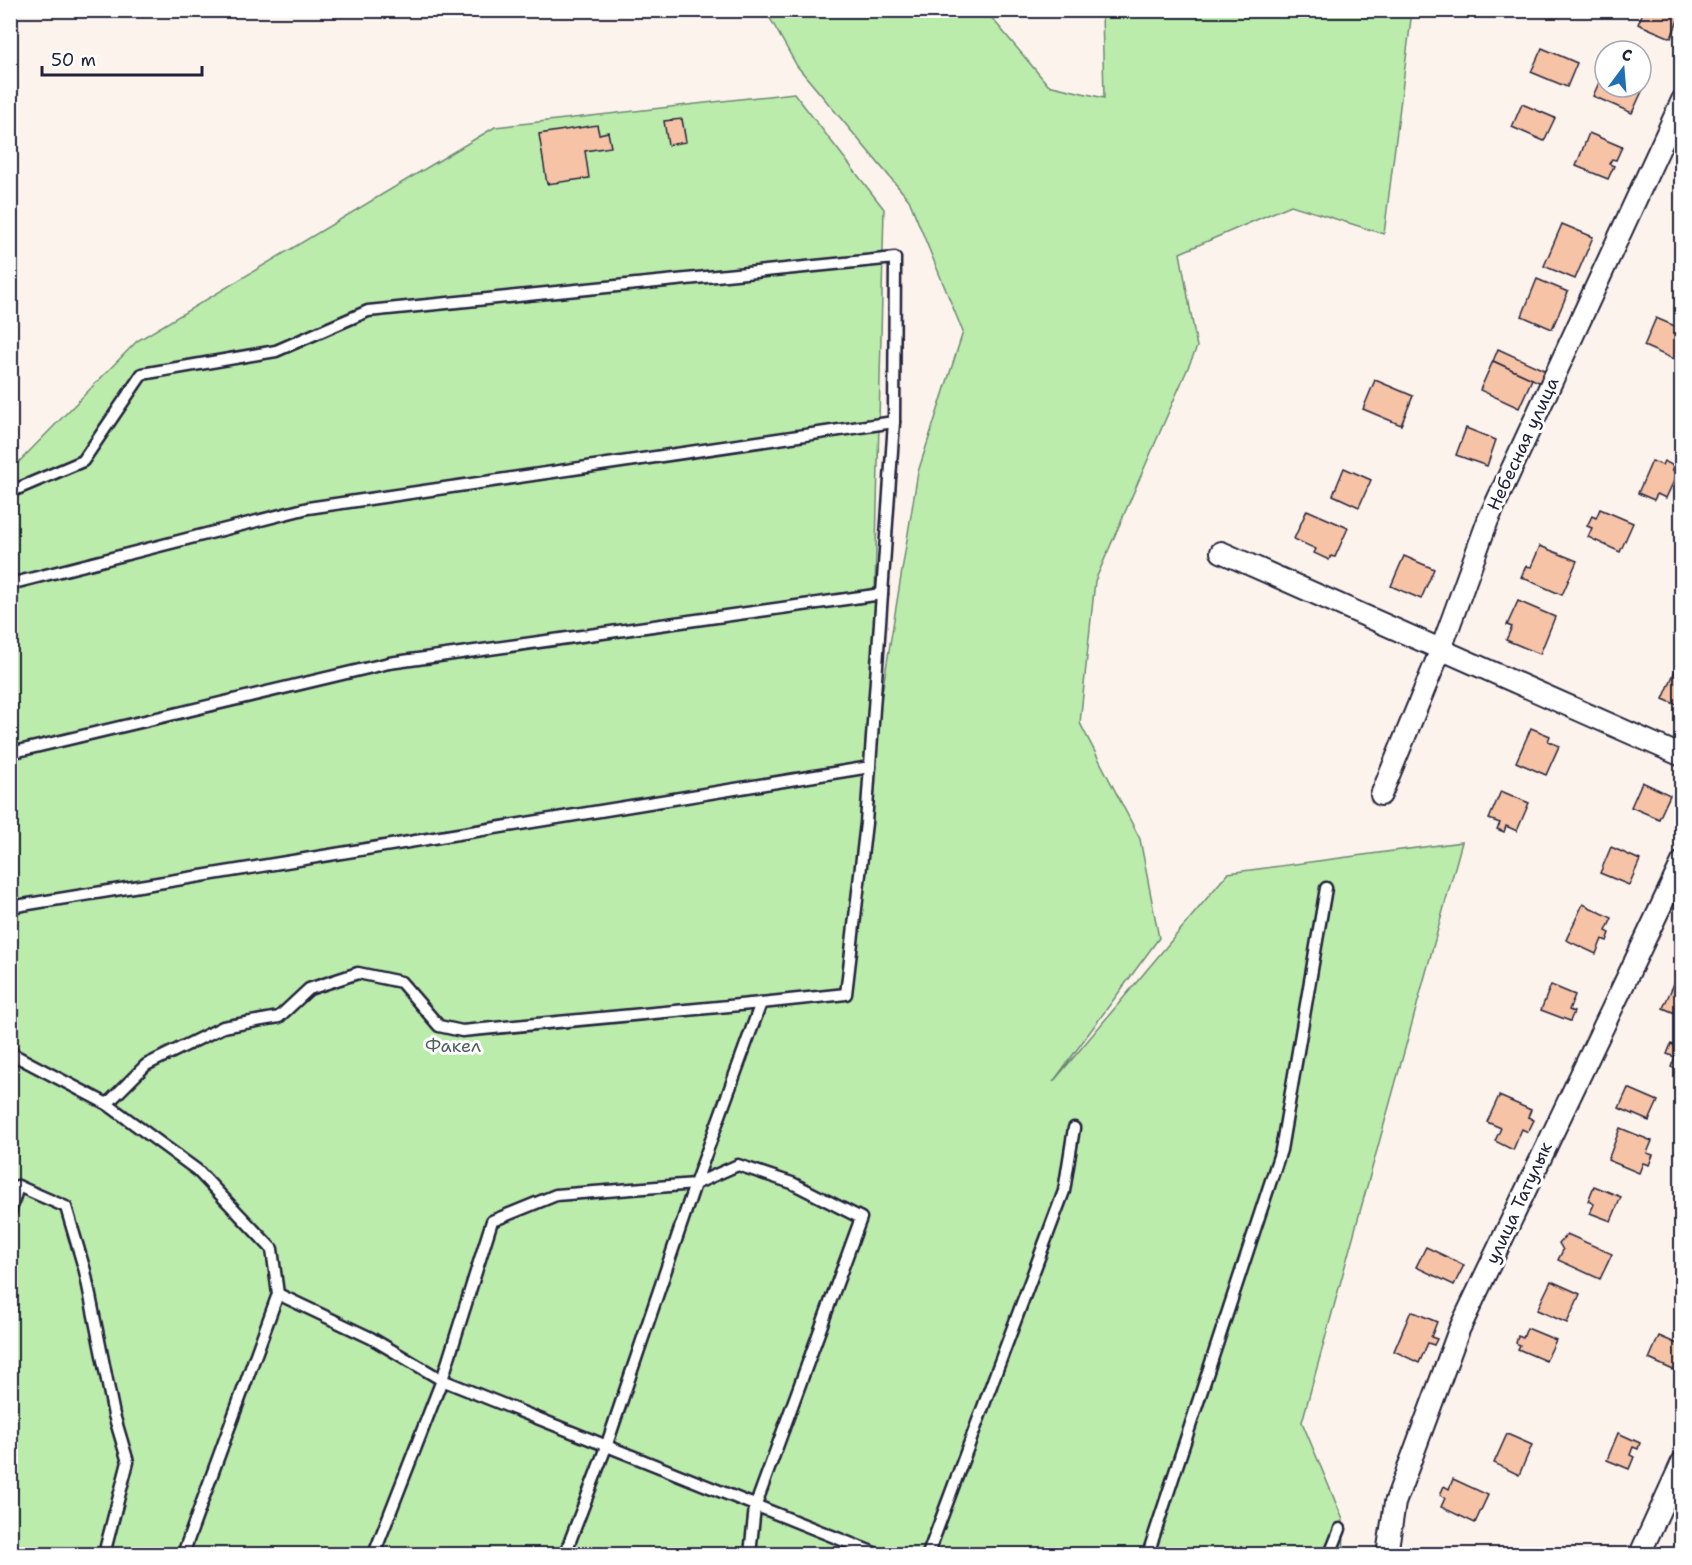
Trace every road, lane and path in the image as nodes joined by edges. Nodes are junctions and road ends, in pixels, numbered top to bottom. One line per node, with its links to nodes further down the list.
1 (1682, 100): 7 (street, Небесная улица)
2 (894, 422): 3 (lane); 5 (lane); 6 (lane)
3 (10, 492)
4 (1221, 552): 7 (street)
5 (10, 584)
6 (882, 594): 8 (lane); 10 (lane)
7 (1441, 649): 9 (street); 11 (street, Небесная улица)
8 (10, 753)
9 (1682, 756)
10 (870, 767): 14 (lane); 15 (lane)
11 (1381, 795)
12 (1682, 862): 37 (street, улица Татулык)
13 (1326, 888): 35 (lane)
14 (10, 907)
15 (761, 1003): 17 (lane); 19 (lane)
16 (10, 1050): 17 (lane)
17 (107, 1104): 22 (lane)
18 (1074, 1128): 34 (lane)
19 (695, 1184): 23 (lane); 24 (lane); 26 (lane)
20 (14, 1187): 21 (lane); 28 (lane)
21 (10, 1213)
22 (278, 1294): 23 (lane); 29 (lane)
23 (442, 1380): 24 (lane); 30 (lane)
24 (606, 1448): 26 (lane); 31 (lane)
25 (1682, 1462): 38 (street)
26 (755, 1507): 32 (lane); 33 (lane)
27 (1340, 1529): 36 (lane)
28 (104, 1554)
29 (183, 1554)
30 (374, 1554)
31 (565, 1554)
32 (750, 1554)
33 (877, 1554)
34 (928, 1554)
35 (1148, 1554)
36 (1330, 1554)
37 (1387, 1554)
38 (1640, 1554)

